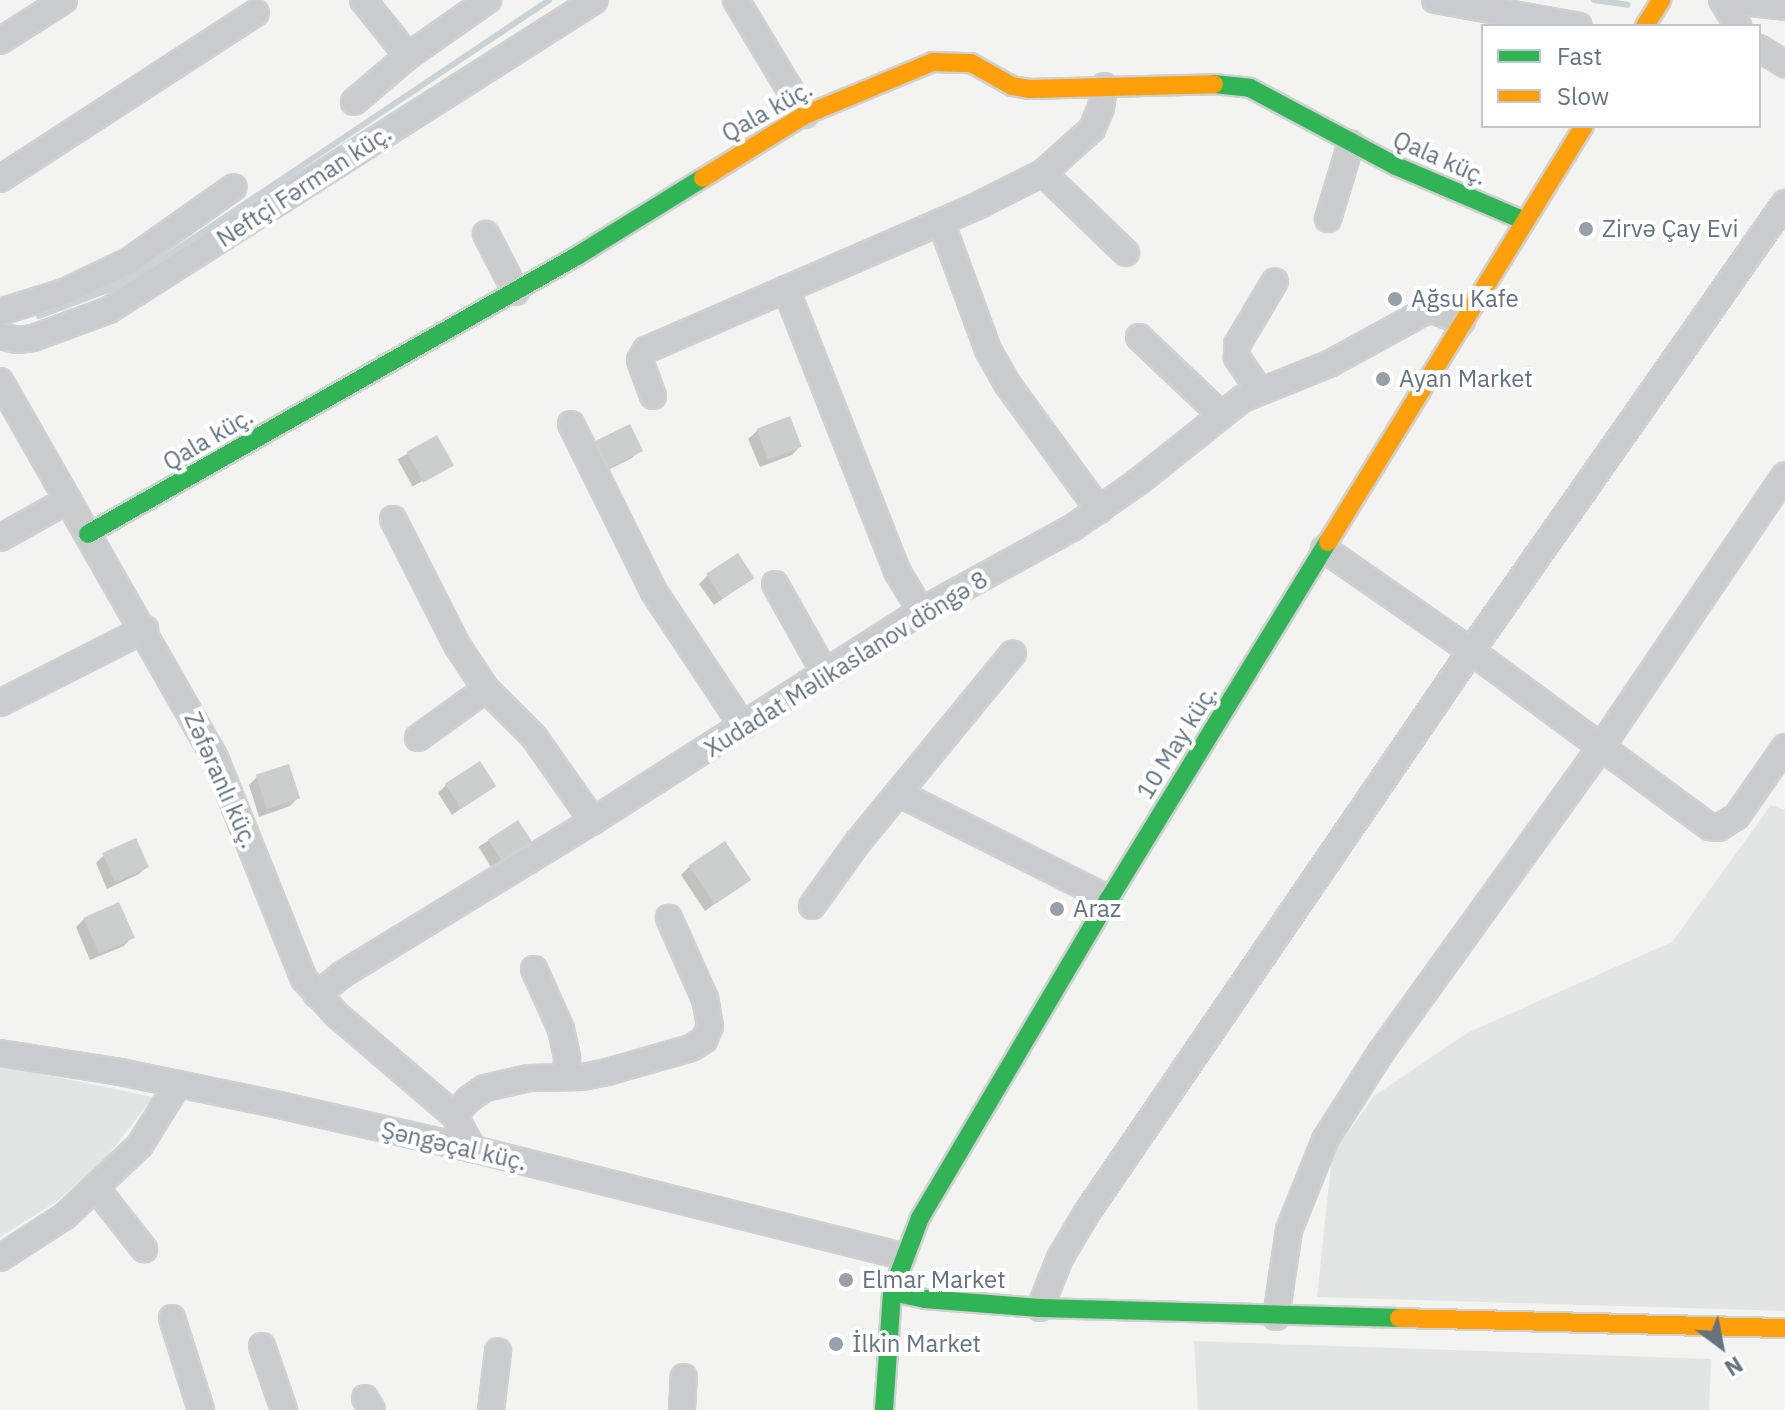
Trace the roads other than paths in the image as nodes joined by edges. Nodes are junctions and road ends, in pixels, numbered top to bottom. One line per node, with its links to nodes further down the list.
1 (64, 0): 15 (street)
2 (363, 0): 17 (street)
3 (488, 0): 17 (street)
4 (595, 0): 38 (street, Neftçi Fərman küç.)
5 (736, 0): 21 (street)
6 (1435, 0): 11 (street)
7 (1661, 0): 13 (street)
8 (1723, 0): 9 (street); 14 (street)
9 (1785, 7)
10 (256, 13): 25 (street)
11 (1518, 21): 12 (street)
12 (1555, 24)
13 (1646, 24)
14 (1737, 24)
15 (0, 41)
16 (1761, 49): 18 (street)
17 (408, 56): 20 (street)
18 (1785, 64)
19 (1104, 86): 21 (street, Qala küç.); 23 (street, Qala küç.); 24 (street)
20 (354, 102)
21 (805, 115): 35 (street, Qala küç.)
22 (1583, 128): 29 (street, 10 May küç.)
23 (1351, 143): 28 (street); 29 (street, Qala küç.)
24 (1043, 173): 30 (street); 32 (street)
25 (0, 179)
26 (234, 187): 36 (street)
27 (1785, 203): 55 (street)
28 (1328, 219)
29 (1525, 221): 37 (street, 10 May küç.)
30 (941, 222): 34 (street); 47 (street)
31 (486, 234): 35 (street)
32 (1126, 253)
33 (1275, 281): 41 (street)
34 (786, 289): 42 (street); 53 (street)
35 (516, 292): 49 (street, Qala küç.)
36 (0, 312)
37 (1462, 322): 41 (street, Xudadat Məlikaslanov döngə 8); 51 (street, 10 May küç.)
38 (0, 336)
39 (1139, 337): 43 (street)
40 (0, 381): 46 (street, Zəfəranlı küç.)
41 (1259, 390): 43 (street, Xudadat Məlikaslanov döngə 8)
42 (653, 396)
43 (1220, 414): 47 (street, Xudadat Məlikaslanov döngə 8)
44 (571, 424): 60 (street)
45 (1785, 475): 62 (street)
46 (68, 500): 49 (street, Zəfəranlı küç.); 50 (street)
47 (1099, 510): 53 (street, Xudadat Məlikaslanov döngə 8)
48 (393, 519): 58 (street)
49 (88, 534): 54 (street, Zəfəranlı küç.)
50 (0, 538)
51 (1324, 549): 55 (street); 66 (street, 10 May küç.)
52 (775, 584): 57 (street)
53 (921, 611): 57 (street, Xudadat Məlikaslanov döngə 8)
54 (145, 629): 59 (street); 70 (street, Zəfəranlı küç.)
55 (1471, 651): 62 (street); 81 (street)
56 (1013, 653): 64 (street)
57 (825, 673): 60 (street, Xudadat Məlikaslanov döngə 8)
58 (486, 689): 61 (street); 65 (street)
59 (0, 703)
60 (743, 726): 65 (street, Xudadat Məlikaslanov döngə 8)
61 (418, 738)
62 (1601, 747): 63 (street); 82 (street)
63 (1785, 747)
64 (900, 794): 66 (street); 67 (street)
65 (593, 821): 70 (street, Xudadat Məlikaslanov döngə 8)
66 (1109, 899): 78 (street, 10 May küç.)
67 (812, 906)
68 (669, 918): 72 (street)
69 (534, 969): 72 (street)
70 (317, 995): 74 (street, Zəfəranlı küç.)
71 (0, 1053): 73 (street, Şəngəçal küç.)
72 (566, 1077): 74 (street)
73 (178, 1084): 75 (street, Şəngəçal küç.); 76 (street)
74 (454, 1115): 75 (street, Zəfəranlı küç.)
75 (473, 1149): 78 (street, Şəngəçal küç.)
76 (96, 1188): 77 (street); 79 (street)
77 (144, 1249)
78 (903, 1256): 80 (street, 10 May küç.)
79 (0, 1258)
80 (892, 1292): 81 (street); 92 (street, 10 May küç.)
81 (1040, 1308): 82 (street)
82 (1276, 1317): 84 (street)
83 (172, 1318): 88 (street)
84 (1785, 1328)
85 (262, 1346): 89 (street)
86 (498, 1351): 90 (street)
87 (684, 1377): 91 (street)
88 (201, 1410)
89 (284, 1410)
90 (491, 1410)
91 (682, 1410)
92 (884, 1410)

